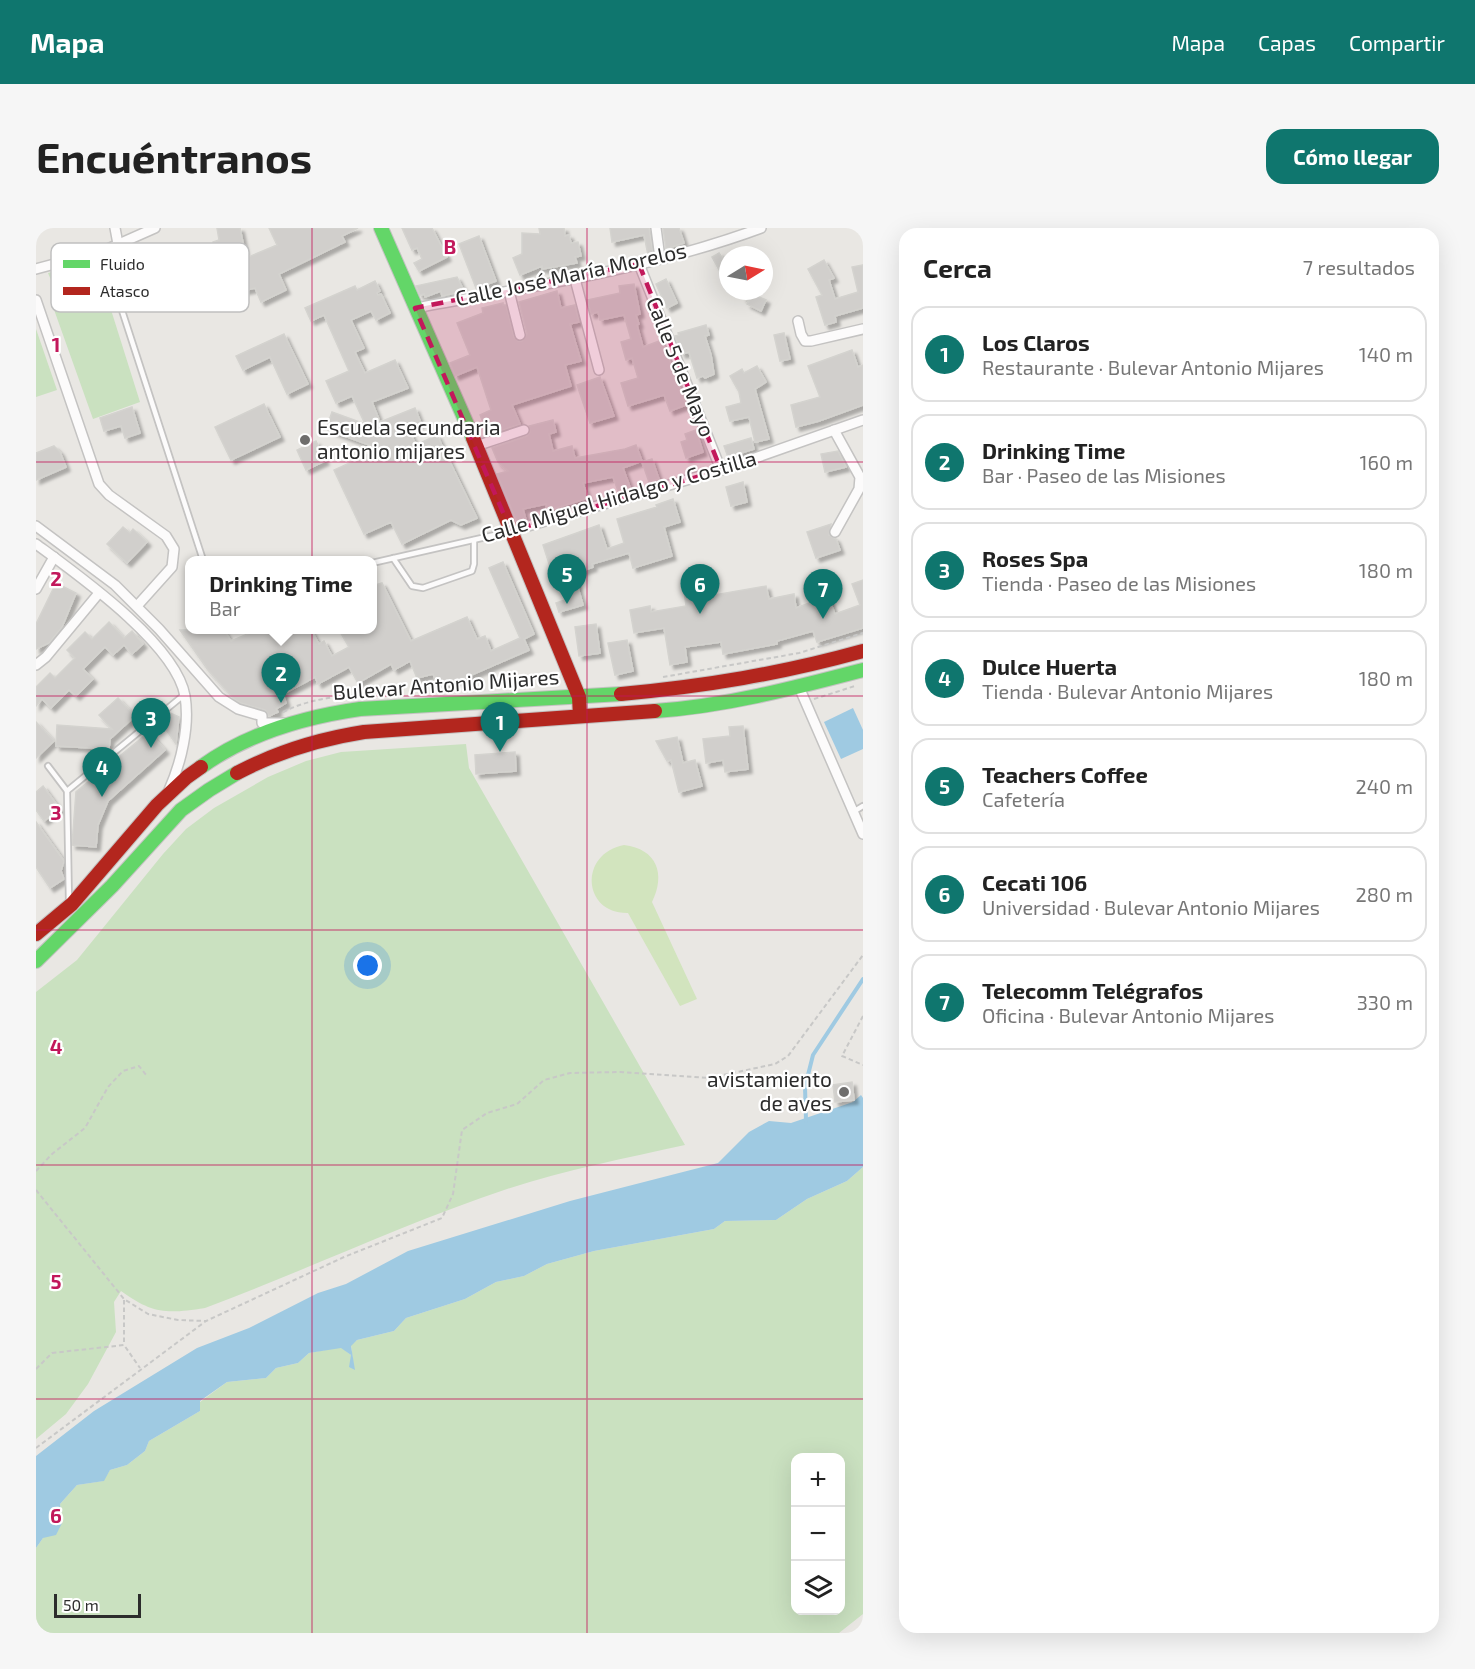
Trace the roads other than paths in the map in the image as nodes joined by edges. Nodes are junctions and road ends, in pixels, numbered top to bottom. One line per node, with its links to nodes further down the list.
1 (115, 228): 6 (street)
2 (155, 228): 7 (street)
3 (381, 228): 15 (main road)
4 (656, 228): 8 (street)
5 (761, 228): 8 (street, Calle José María Morelos)
6 (118, 243)
7 (120, 243)
8 (660, 258): 9 (street, Calle José María Morelos)
9 (639, 264): 12 (street, Calle José María Morelos); 25 (street, Calle 5 de Mayo)
10 (51, 265): 11 (street)
11 (36, 269)
12 (575, 279): 13 (street, Calle José María Morelos); 20 (street)
13 (509, 291): 15 (street, Calle José María Morelos); 19 (street)
14 (36, 300): 37 (street)
15 (415, 308): 24 (main road)
16 (122, 312): 31 (lane)
17 (798, 321): 18 (street)
18 (863, 329)
19 (520, 335)
20 (599, 370)
21 (863, 420): 23 (street, Calle Miguel Hidalgo y Costilla)
22 (524, 430): 24 (street)
23 (834, 430): 25 (street, Calle Miguel Hidalgo y Costilla); 28 (street)
24 (476, 447): 27 (main road)
25 (721, 470): 27 (street, Calle Miguel Hidalgo y Costilla)
26 (36, 526): 37 (street)
27 (511, 531): 29 (lane, Calle Miguel Hidalgo y Costilla); 43 (main road)
28 (835, 532)
29 (474, 540): 33 (lane, Calle Miguel Hidalgo y Costilla); 33 (lane)
30 (36, 544): 32 (street)
31 (201, 556)
32 (54, 557): 35 (street); 36 (street)
33 (393, 558): 34 (lane, Calle Miguel Hidalgo y Costilla)
34 (377, 562)
35 (36, 589)
36 (99, 593): 39 (street); 42 (street)
37 (136, 606): 45 (street)
38 (863, 651): 43 (main road, Bulevar Antonio Mijares)
39 (36, 665)
40 (863, 670): 41 (main road, Bulevar Antonio Mijares)
41 (799, 687): 44 (main road, Bulevar Antonio Mijares); 50 (street)
42 (185, 694): 47 (lane); 48 (street)
43 (579, 697): 44 (main road); 45 (main road, Bulevar Antonio Mijares)
44 (579, 716): 53 (main road, Bulevar Antonio Mijares)
45 (291, 723): 48 (main road, Bulevar Antonio Mijares)
46 (48, 766): 47 (lane)
47 (67, 791): 54 (lane)
48 (168, 794): 52 (main road, Bulevar Antonio Mijares)
49 (863, 806): 50 (lane)
50 (853, 812): 51 (street)
51 (863, 834)
52 (120, 848): 53 (lane); 54 (main road, Bulevar Antonio Mijares)
53 (135, 861): 56 (main road, Bulevar Antonio Mijares)
54 (69, 907): 55 (main road, Bulevar Antonio Mijares)
55 (36, 934)
56 (36, 961)

